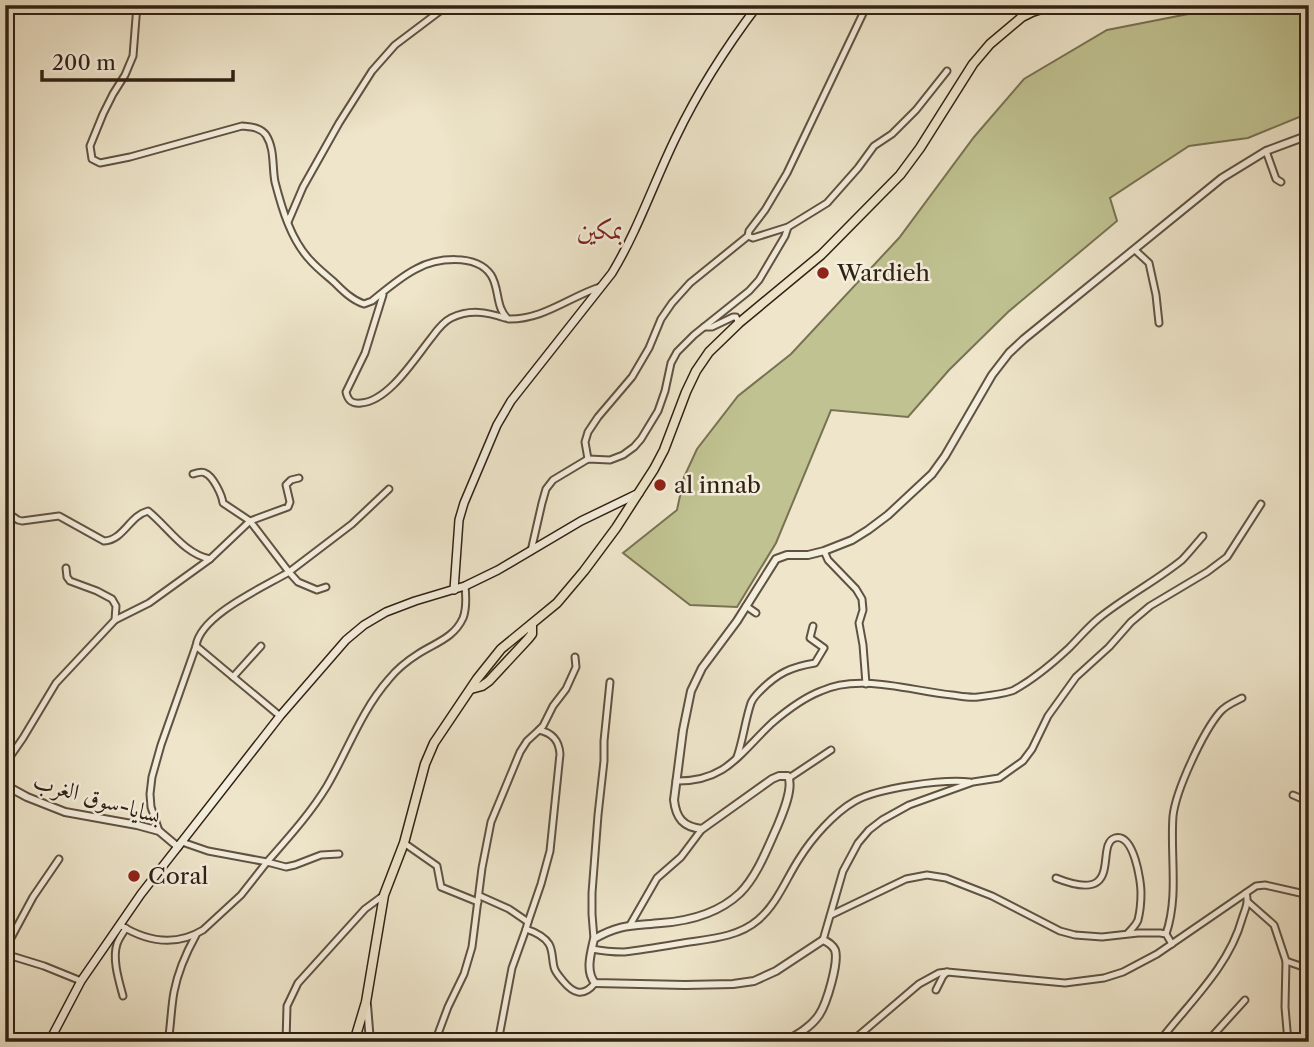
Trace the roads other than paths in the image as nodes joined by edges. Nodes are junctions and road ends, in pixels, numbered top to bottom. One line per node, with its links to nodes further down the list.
1 (137, 5): 10 (street)
2 (448, 5): 10 (street)
3 (758, 5): 14 (main road)
4 (867, 5): 12 (street)
5 (1054, 5): 17 (main road)
6 (947, 71): 11 (street)
7 (1309, 135): 8 (street)
8 (1266, 151): 9 (street); 13 (street)
9 (1281, 182)
10 (288, 222): 15 (street)
11 (788, 227): 12 (street); 19 (street)
12 (748, 236): 20 (street)
13 (1135, 250): 18 (street); 30 (street)
14 (603, 286): 16 (street); 36 (main road)
15 (384, 292): 16 (street); 16 (street)
16 (508, 319)
17 (739, 323): 19 (street); 24 (main road)
18 (1159, 323)
19 (704, 327): 20 (street)
20 (588, 459): 29 (street)
21 (193, 474): 27 (street)
22 (299, 478): 27 (street)
23 (390, 489): 33 (street)
24 (640, 493): 29 (main road); 40 (main road)
25 (1261, 504): 59 (street)
26 (5, 511): 31 (street)
27 (250, 520): 31 (street); 33 (street)
28 (1203, 536): 49 (street)
29 (530, 551): 34 (main road)
30 (824, 551): 37 (street); 49 (street)
31 (209, 559): 39 (street)
32 (66, 568): 39 (street)
33 (289, 572): 35 (street); 42 (street)
34 (465, 586): 36 (main road); 69 (street)
35 (326, 587)
36 (454, 590): 52 (main road)
37 (746, 606): 38 (street); 58 (street)
38 (755, 613)
39 (116, 620): 56 (street)
40 (532, 625): 44 (main road); 46 (main road)
41 (813, 626): 55 (street)
42 (196, 646): 47 (street); 64 (street)
43 (261, 646): 47 (street)
44 (498, 652): 46 (main road); 50 (main road)
45 (575, 657): 53 (street)
46 (507, 661): 50 (main road)
47 (233, 677): 52 (street)
48 (610, 682): 83 (street)
49 (866, 684): 55 (street)
50 (471, 689): 65 (main road)
51 (1242, 698): 81 (street)
52 (280, 716): 66 (main road)
53 (539, 730): 74 (street); 77 (street)
54 (831, 750): 57 (street)
55 (736, 760): 58 (street)
56 (5, 764)
57 (789, 778): 63 (street); 78 (street)
58 (677, 781): 63 (street)
59 (973, 782): 76 (street); 87 (street)
60 (5, 785): 64 (street, بسايا-سوق الغرب)
61 (1293, 795): 62 (street)
62 (1309, 802)
63 (702, 829): 78 (street)
64 (159, 831): 66 (street, بسايا-سوق الغرب)
65 (404, 843): 72 (main road); 74 (street)
66 (180, 845): 69 (street); 79 (main road)
67 (339, 854): 69 (street)
68 (59, 859): 86 (street)
69 (267, 862): 82 (street)
70 (1056, 878): 80 (street)
71 (1246, 892): 73 (street); 75 (street); 85 (street)
72 (384, 895): 97 (main road); 100 (street)
73 (1309, 895)
74 (479, 899): 77 (street); 103 (street)
75 (1248, 902): 89 (street); 107 (street)
76 (831, 915): 80 (street); 84 (street)
77 (527, 925): 93 (street); 104 (street)
78 (630, 925): 83 (street)
79 (123, 927): 82 (street); 92 (main road); 95 (street)
80 (1127, 934): 81 (street)
81 (1166, 934): 85 (street)
82 (196, 935): 99 (street)
83 (594, 939): 87 (street)
84 (822, 940): 93 (street); 105 (street)
85 (1172, 944): 91 (street)
86 (5, 949)
87 (592, 949): 93 (street)
88 (5, 954): 92 (street)
89 (1286, 961): 90 (street); 109 (street)
90 (1309, 970)
91 (947, 972): 94 (street); 106 (street)
92 (81, 981): 98 (main road)
93 (595, 983)
94 (936, 990)
95 (122, 996)
96 (1245, 1000): 108 (street)
97 (366, 1002): 101 (main road); 102 (street)
98 (50, 1042)
99 (168, 1042)
100 (286, 1042)
101 (354, 1042)
102 (370, 1042)
103 (435, 1042)
104 (498, 1042)
105 (784, 1042)
106 (851, 1042)
107 (1161, 1042)
108 (1207, 1042)
109 (1288, 1042)

